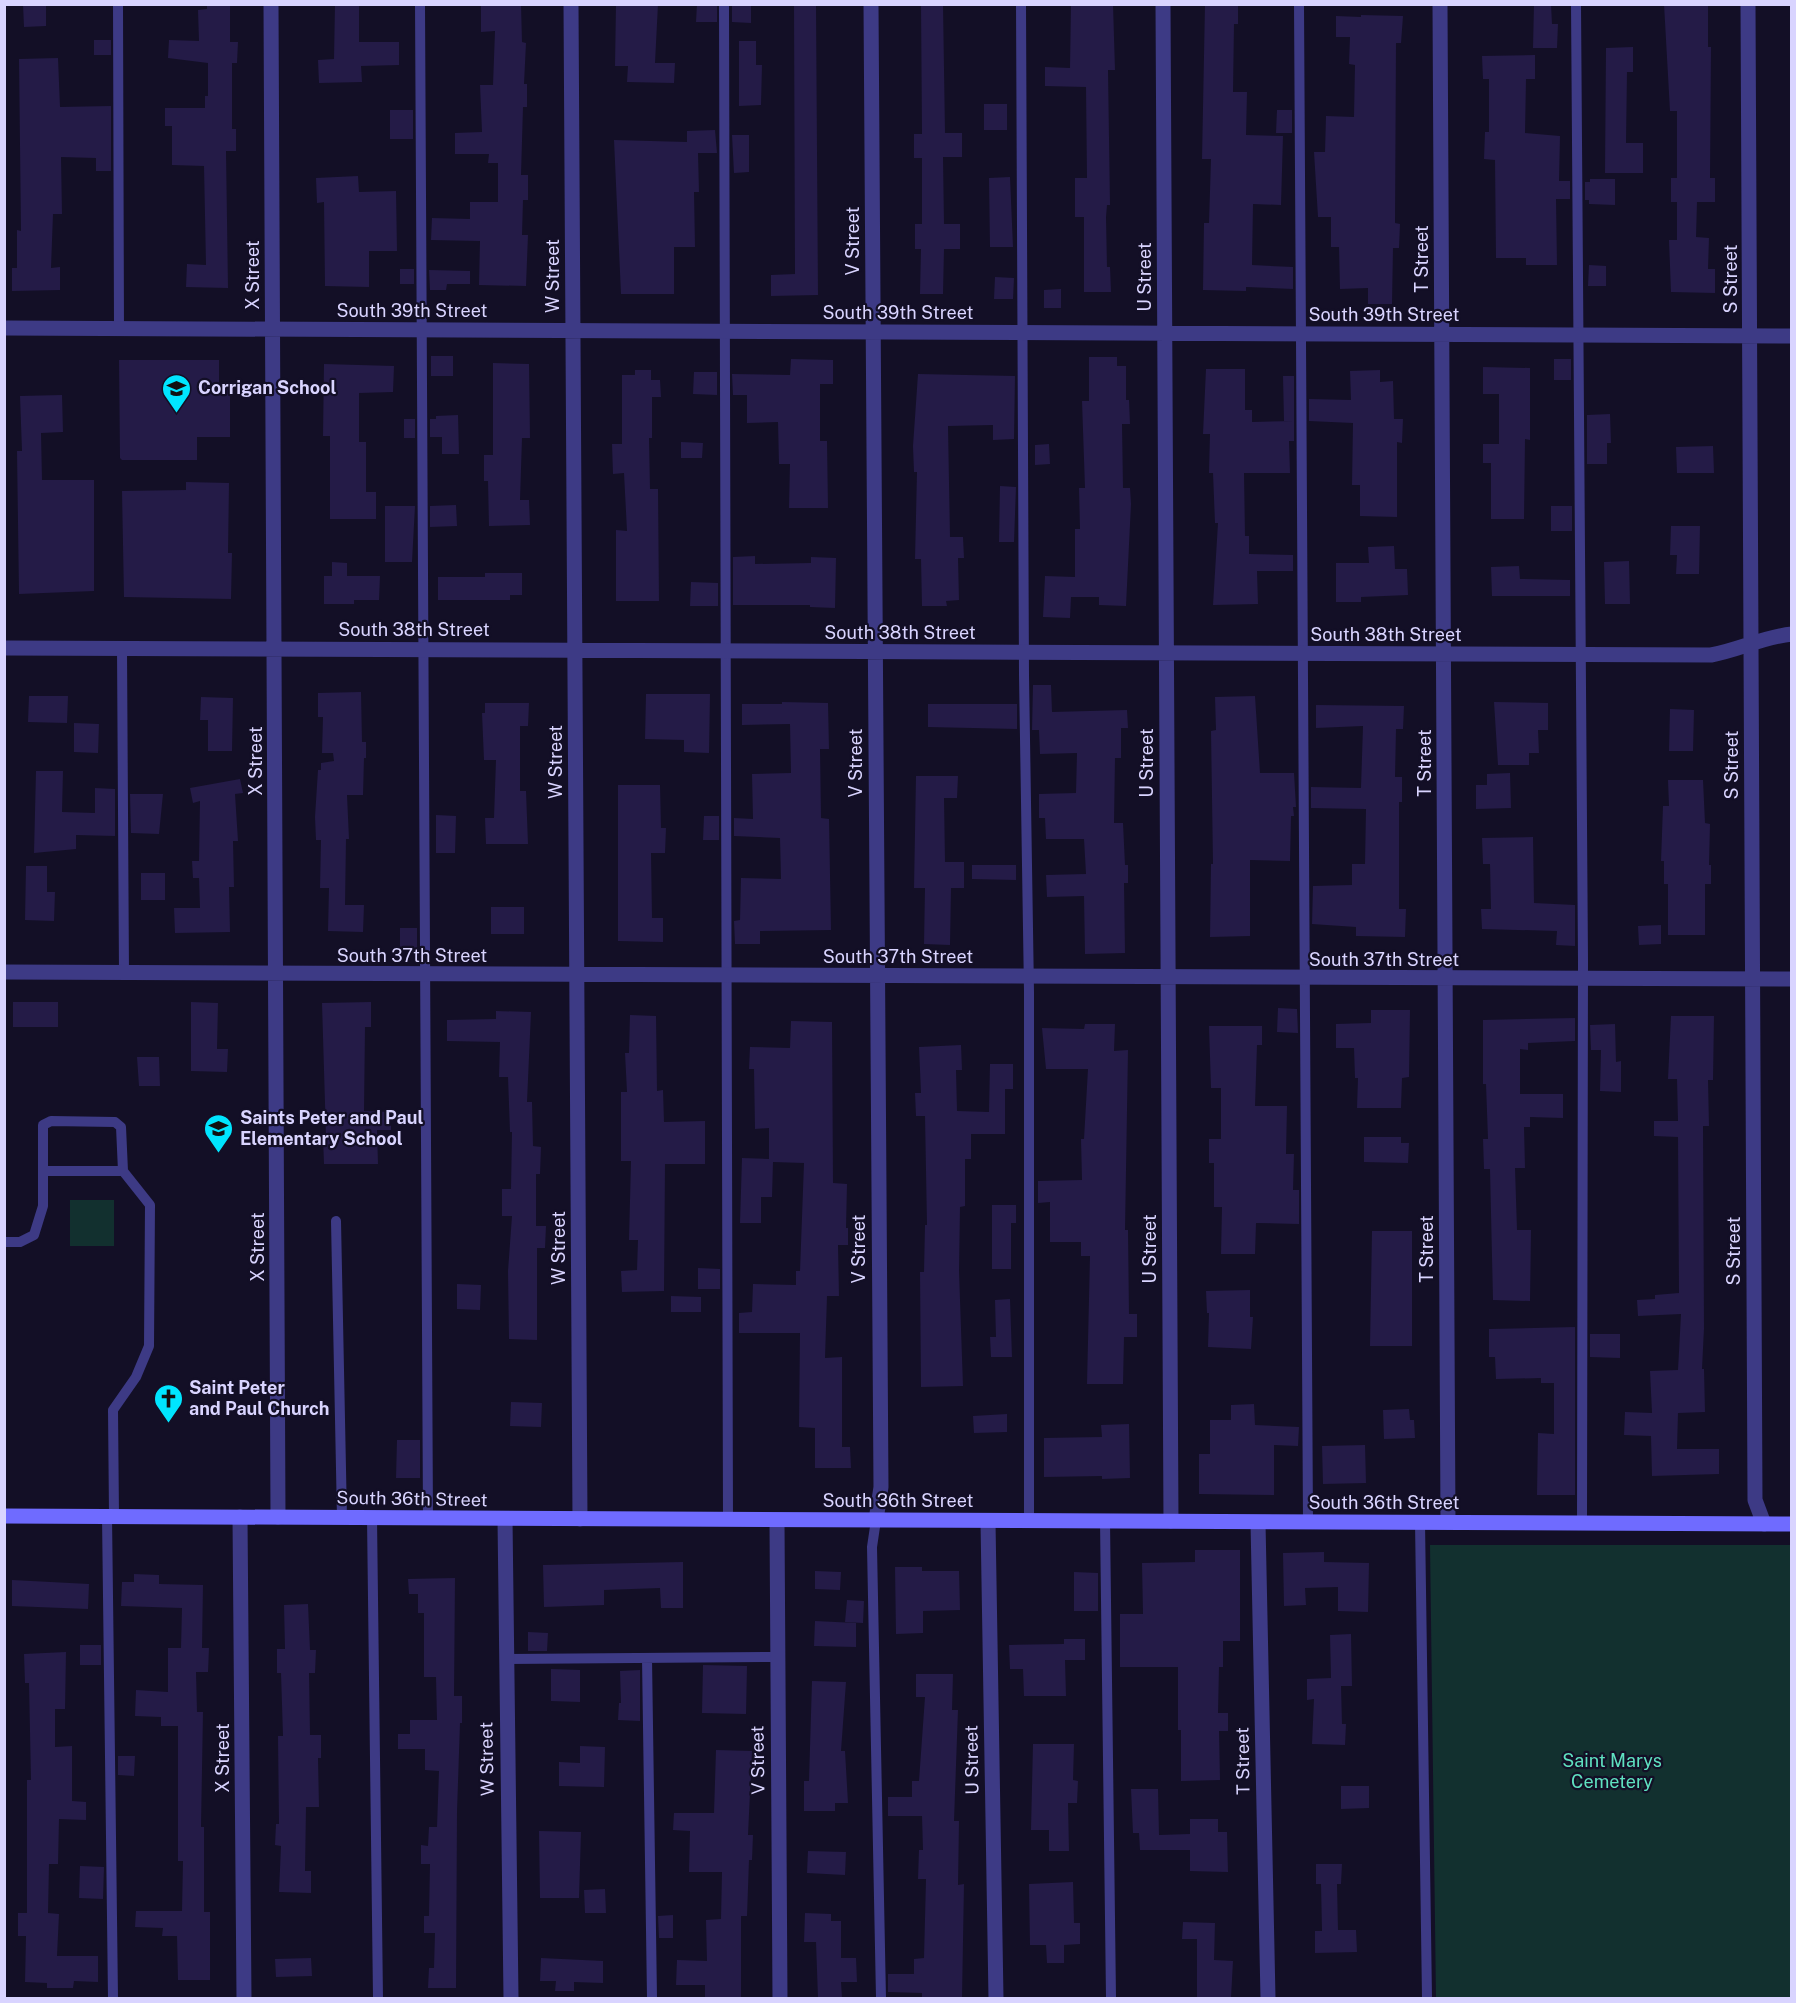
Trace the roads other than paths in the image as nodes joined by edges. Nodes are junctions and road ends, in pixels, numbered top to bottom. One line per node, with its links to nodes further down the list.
1 (118, 4): 14 (lane)
2 (271, 4): 15 (street, X Street)
3 (420, 4): 17 (lane)
4 (571, 4): 18 (street, W Street)
5 (724, 4): 16 (lane)
6 (871, 4): 19 (street, V Street)
7 (1021, 4): 20 (lane)
8 (1162, 4): 21 (street, U Street)
9 (1299, 4): 22 (lane)
10 (1440, 4): 23 (street, T Street)
11 (1576, 4): 24 (lane)
12 (1748, 4): 25 (street, S Street)
13 (4, 328): 14 (street, South 39th Street)
14 (119, 329): 15 (street, South 39th Street)
15 (273, 330): 17 (street, South 39th Street); 31 (street, X Street)
16 (725, 330): 18 (street, South 39th Street); 19 (street, South 39th Street); 34 (lane)
17 (422, 331): 18 (street, South 39th Street); 32 (lane)
18 (572, 331): 33 (street, W Street)
19 (873, 332): 20 (street, South 39th Street); 35 (street, V Street)
20 (1022, 333): 21 (street, South 39th Street); 36 (lane)
21 (1164, 333): 22 (street, South 39th Street); 37 (street, U Street)
22 (1301, 334): 23 (street, South 39th Street); 38 (lane)
23 (1442, 335): 24 (street, South 39th Street); 39 (street, T Street)
24 (1576, 335): 25 (street, South 39th Street); 40 (lane)
25 (1750, 335): 26 (street, South 39th Street); 28 (street, S Street)
26 (1791, 336)
27 (1791, 634): 28 (street, South 38th Street)
28 (1751, 644): 40 (street, South 38th Street); 53 (street, S Street)
29 (4, 648): 30 (street, South 38th Street)
30 (122, 649): 31 (street, South 38th Street); 42 (lane)
31 (275, 650): 32 (street, South 38th Street); 43 (street, X Street)
32 (423, 650): 33 (street, South 38th Street); 44 (lane)
33 (574, 650): 34 (street, South 38th Street); 45 (street, W Street)
34 (726, 651): 35 (street, South 38th Street); 47 (lane)
35 (875, 653): 36 (street, South 38th Street); 48 (street, V Street)
36 (1024, 653): 37 (street, South 38th Street); 46 (lane)
37 (1166, 654): 38 (street, South 38th Street); 49 (street, U Street)
38 (1304, 654): 39 (street, South 38th Street); 50 (lane)
39 (1444, 654): 40 (street, South 38th Street); 51 (street, T Street)
40 (1582, 655): 52 (lane)
41 (4, 972): 42 (street, South 37th Street)
42 (124, 973): 43 (street, South 37th Street)
43 (277, 974): 44 (street, South 37th Street); 62 (street, X Street)
44 (427, 975): 45 (street, South 37th Street); 65 (lane)
45 (577, 976): 47 (street, South 37th Street); 67 (street, W Street)
46 (1029, 976): 48 (street, South 37th Street); 49 (street, South 37th Street); 71 (lane)
47 (728, 977): 48 (street, South 37th Street); 68 (lane)
48 (877, 977): 69 (street, V Street)
49 (1168, 979): 50 (street, South 37th Street); 73 (street, U Street)
50 (1305, 979): 51 (street, South 37th Street); 76 (lane)
51 (1446, 979): 52 (street, South 37th Street); 78 (street, T Street)
52 (1583, 979): 53 (street, South 37th Street); 79 (lane)
53 (1753, 979): 54 (street, South 37th Street); 80 (street, S Street)
54 (1791, 979)
55 (43, 1171): 56 (lane); 56 (lane); 58 (lane)
56 (123, 1171): 60 (lane)
57 (336, 1221): 63 (lane)
58 (4, 1242)
59 (4, 1516): 60 (main road, South 36th Street)
60 (110, 1516): 61 (main road, South 36th Street); 85 (lane)
61 (240, 1517): 62 (main road, South 36th Street); 86 (street, X Street)
62 (278, 1517): 63 (main road, South 36th Street)
63 (342, 1518): 64 (main road, South 36th Street)
64 (372, 1518): 65 (main road, South 36th Street); 87 (lane)
65 (428, 1519): 66 (main road, South 36th Street)
66 (505, 1519): 67 (main road, South 36th Street); 84 (street, W Street)
67 (580, 1519): 68 (main road, South 36th Street)
68 (728, 1520): 70 (main road, South 36th Street)
69 (876, 1520): 70 (main road, South 36th Street); 74 (main road, South 36th Street); 91 (lane)
70 (777, 1521): 82 (street, V Street)
71 (1029, 1521): 72 (main road, South 36th Street); 74 (main road, South 36th Street)
72 (1105, 1521): 73 (main road, South 36th Street); 93 (lane)
73 (1170, 1521): 75 (main road, South 36th Street)
74 (988, 1522): 92 (street, U Street)
75 (1258, 1522): 76 (main road, South 36th Street); 94 (street, T Street)
76 (1308, 1522): 77 (main road, South 36th Street)
77 (1420, 1522): 78 (main road, South 36th Street); 95 (lane)
78 (1448, 1522): 79 (main road, South 36th Street)
79 (1582, 1523): 80 (main road, South 36th Street)
80 (1764, 1524): 81 (main road, South 36th Street)
81 (1791, 1524)
82 (777, 1657): 83 (lane); 90 (street, V Street)
83 (647, 1658): 84 (lane); 89 (lane)
84 (505, 1659): 88 (street, W Street)
85 (113, 1998)
86 (244, 1998)
87 (378, 1998)
88 (511, 1998)
89 (652, 1998)
90 (780, 1998)
91 (880, 1998)
92 (996, 1998)
93 (1112, 1998)
94 (1268, 1998)
95 (1427, 1998)

